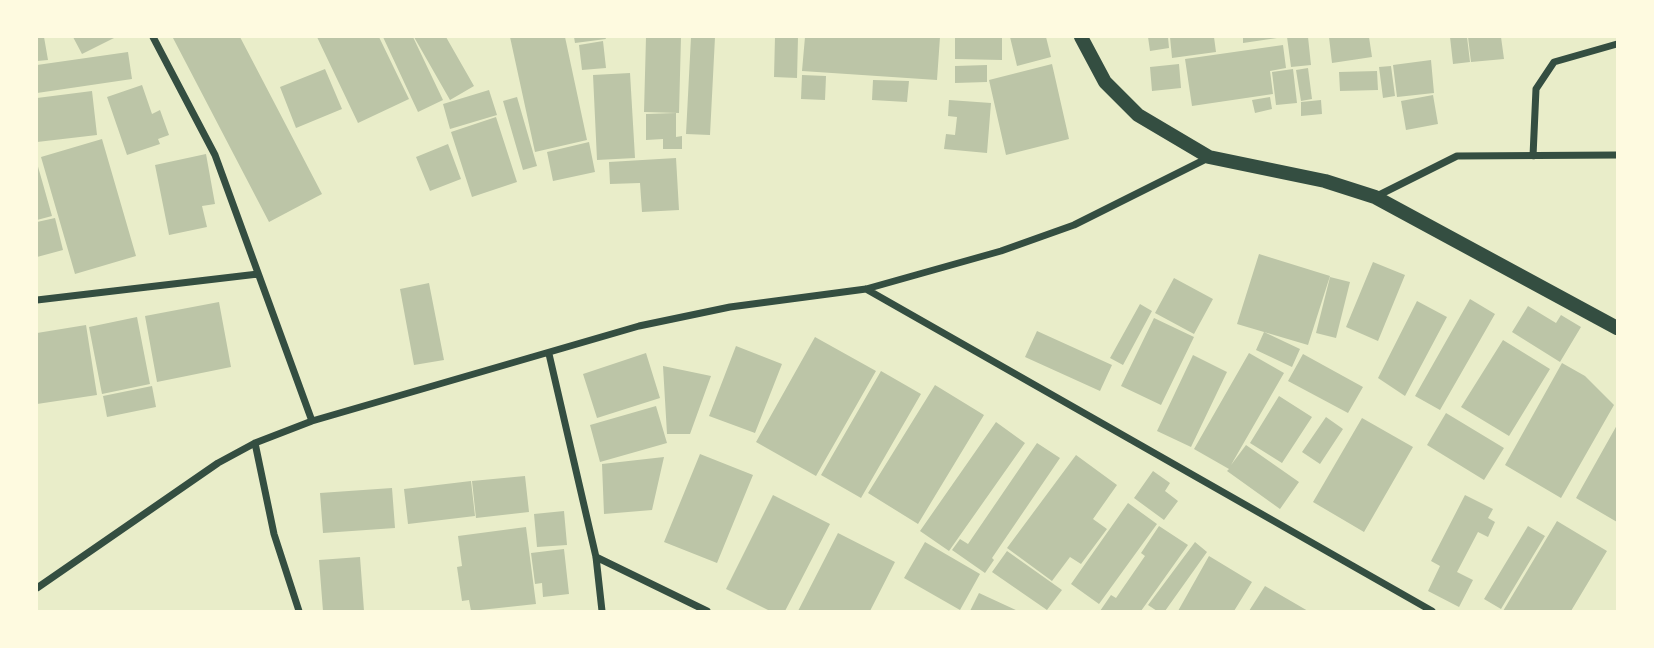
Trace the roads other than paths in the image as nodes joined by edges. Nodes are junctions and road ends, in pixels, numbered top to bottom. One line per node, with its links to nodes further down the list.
1 (153, 37): 8 (street)
2 (1081, 37): 6 (main road)
3 (1617, 44): 5 (street)
4 (1617, 155): 5 (street)
5 (1533, 156): 7 (street)
6 (1209, 157): 7 (main road); 9 (street)
7 (1375, 197): 11 (main road)
8 (258, 274): 10 (street); 13 (street)
9 (866, 289): 12 (street); 20 (street)
10 (37, 300)
11 (1617, 328)
12 (549, 354): 13 (street); 15 (street)
13 (312, 421): 14 (street)
14 (255, 443): 16 (street); 17 (street)
15 (596, 557): 18 (street); 19 (street)
16 (37, 588)
17 (299, 611)
18 (602, 611)
19 (707, 611)
20 (1432, 611)

